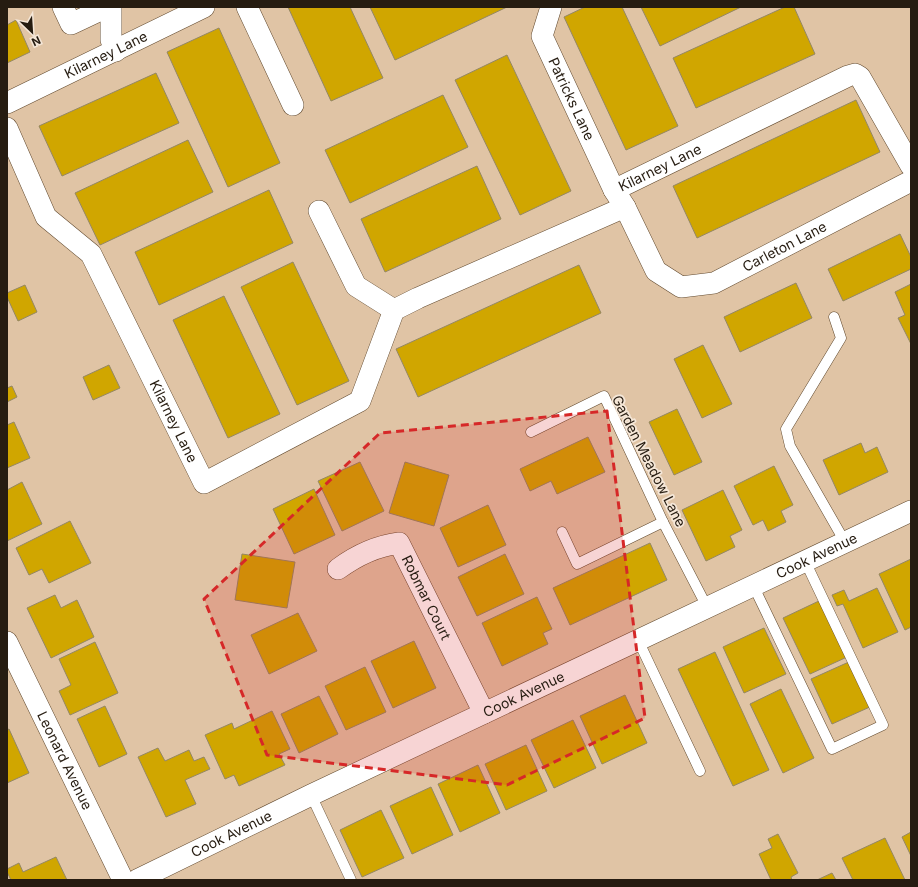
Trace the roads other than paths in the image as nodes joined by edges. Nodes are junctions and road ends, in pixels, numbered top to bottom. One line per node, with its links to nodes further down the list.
1 (107, 7): 6 (street)
2 (111, 7): 7 (street)
3 (204, 7): 7 (street, Kilarney Lane)
4 (247, 7): 9 (street)
5 (551, 7): 12 (street, Patricks Lane)
6 (67, 16)
7 (116, 51): 8 (street, Kilarney Lane)
8 (7, 103)
9 (294, 105)
10 (7, 128): 15 (street, Kilarney Lane)
11 (910, 181): 12 (street, Kilarney Lane); 14 (street, Carleton Lane)
12 (620, 198): 14 (street, Patricks Lane); 15 (street, Kilarney Lane)
13 (319, 211): 15 (street)
14 (656, 271)
15 (394, 310)
16 (834, 317): 21 (lane)
17 (531, 432): 19 (lane, Garden Meadow Lane)
18 (911, 510): 21 (street, Cook Avenue)
19 (664, 522): 20 (lane); 25 (lane, Garden Meadow Lane)
20 (562, 532)
21 (845, 542): 22 (street, Cook Avenue)
22 (805, 561): 24 (street, Cook Avenue); 24 (lane)
23 (338, 569): 28 (street, Robmar Court)
24 (754, 585): 25 (street, Cook Avenue)
25 (707, 607): 26 (street, Cook Avenue)
26 (638, 640): 28 (street, Cook Avenue); 29 (lane)
27 (7, 642): 31 (street, Leonard Avenue)
28 (484, 713): 30 (street, Cook Avenue)
29 (700, 771)
30 (311, 795): 32 (street, Cook Avenue); 33 (lane)
31 (123, 880)
32 (136, 880)
33 (351, 880)

